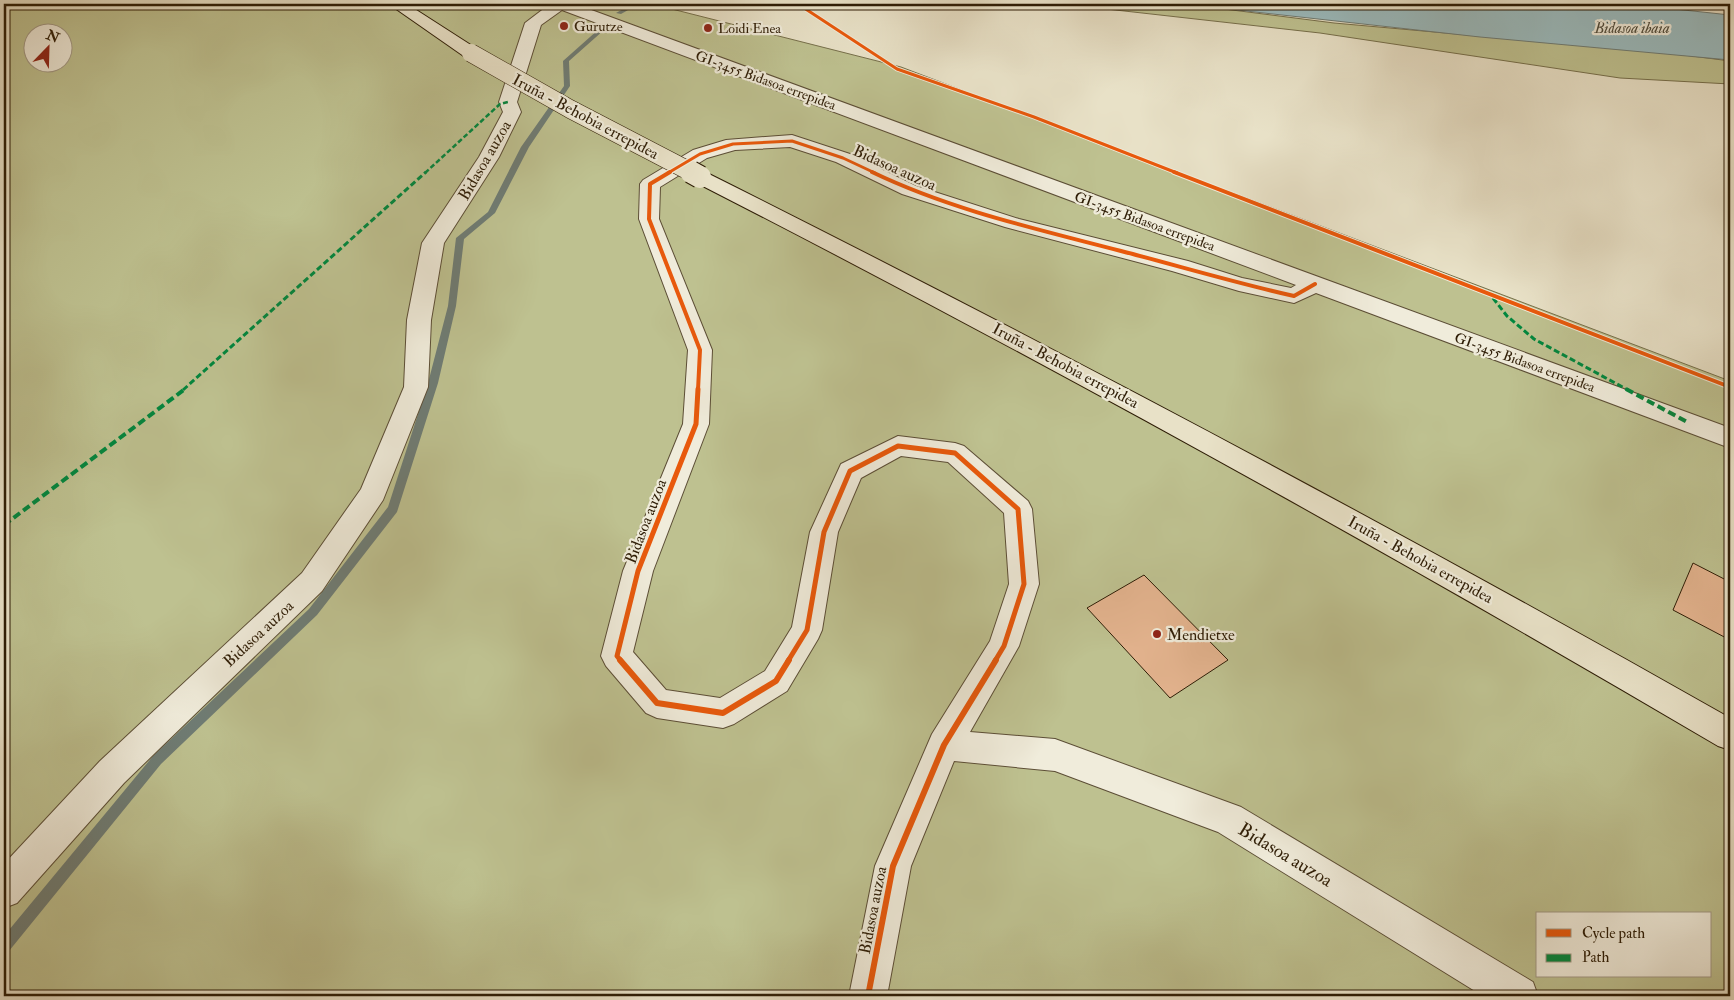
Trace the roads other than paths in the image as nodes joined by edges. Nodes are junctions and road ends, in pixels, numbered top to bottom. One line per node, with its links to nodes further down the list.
1 (396, 4): 5 (highway, Iruña - Behobia errepidea, bridge)
2 (560, 4): 3 (street, GI-3455 Bidasoa errepidea); 7 (street, Bidasoa auzoa)
3 (1315, 284): 4 (street, GI-3455 Bidasoa errepidea); 6 (street, Bidasoa auzoa)
4 (1730, 438)
5 (1720, 729)
6 (944, 745): 8 (street, Bidasoa auzoa); 9 (street, Bidasoa auzoa)
7 (4, 890)
8 (868, 996)
9 (1519, 996)

